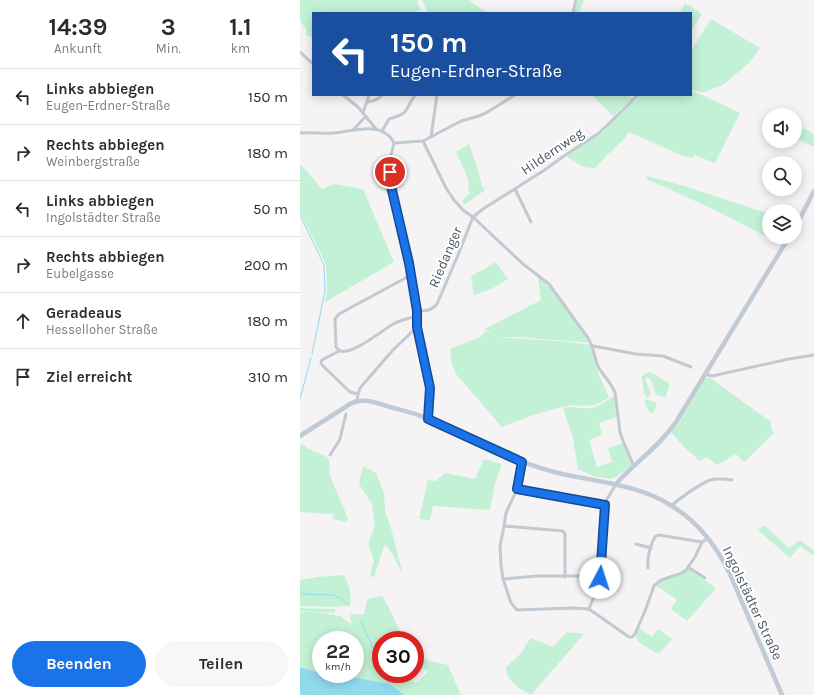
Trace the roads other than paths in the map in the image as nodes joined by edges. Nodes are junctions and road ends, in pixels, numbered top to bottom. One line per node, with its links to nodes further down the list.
1 (576, 0): 2 (street)
2 (572, 12)
3 (300, 52): 4 (street)
4 (312, 63)
5 (344, 96): 13 (street)
6 (369, 96): 12 (street)
7 (381, 96): 12 (street)
8 (415, 96): 16 (street)
9 (437, 96): 18 (street)
10 (513, 96): 18 (street)
11 (636, 96): 21 (street, Hildernweg)
12 (367, 102): 13 (street)
13 (365, 115): 14 (street); 15 (street)
14 (376, 129): 15 (street); 16 (street)
15 (354, 130): 17 (street)
16 (382, 131): 20 (street)
17 (300, 133)
18 (431, 136): 19 (street)
19 (423, 141): 20 (street); 24 (street, Riedanger)
20 (394, 143): 27 (street)
21 (515, 189): 24 (street, Hildernweg); 25 (street)
22 (814, 191): 23 (main road)
23 (802, 214)
24 (473, 217): 28 (street, Riedanger); 31 (street)
25 (531, 222)
26 (786, 244): 35 (main road)
27 (412, 275): 28 (street); 32 (street)
28 (417, 311): 29 (street)
29 (417, 316): 30 (street); 32 (street)
30 (417, 327): 36 (street); 39 (street)
31 (592, 346): 34 (street); 43 (street)
32 (339, 351): 36 (street)
33 (814, 355): 35 (street)
34 (691, 367)
35 (705, 374): 43 (main road)
36 (358, 394): 37 (street)
37 (357, 401): 39 (main road, Ingolstädter Straße); 40 (main road)
38 (346, 414): 41 (street)
39 (428, 419): 42 (main road, Ingolstädter Straße)
40 (300, 436)
41 (330, 455)
42 (522, 462): 45 (main road, Ingolstädter Straße); 46 (street)
43 (634, 466): 45 (main road)
44 (732, 480): 48 (street)
45 (616, 484): 47 (street); 48 (main road, Ingolstädter Straße)
46 (517, 489): 47 (street); 49 (street)
47 (605, 505): 56 (street)
48 (672, 505): 50 (main road, Ingolstädter Straße)
49 (504, 526): 57 (street); 59 (street)
50 (708, 538): 51 (street); 61 (main road, Ingolstädter Straße)
51 (702, 542): 53 (street); 54 (street)
52 (636, 544): 53 (street)
53 (651, 548): 55 (street)
54 (688, 567): 58 (street); 60 (street)
55 (648, 568)
56 (600, 576): 57 (street); 60 (street)
57 (565, 577): 59 (street)
58 (705, 578)
59 (503, 579): 60 (street)
60 (590, 609)
61 (782, 695)

